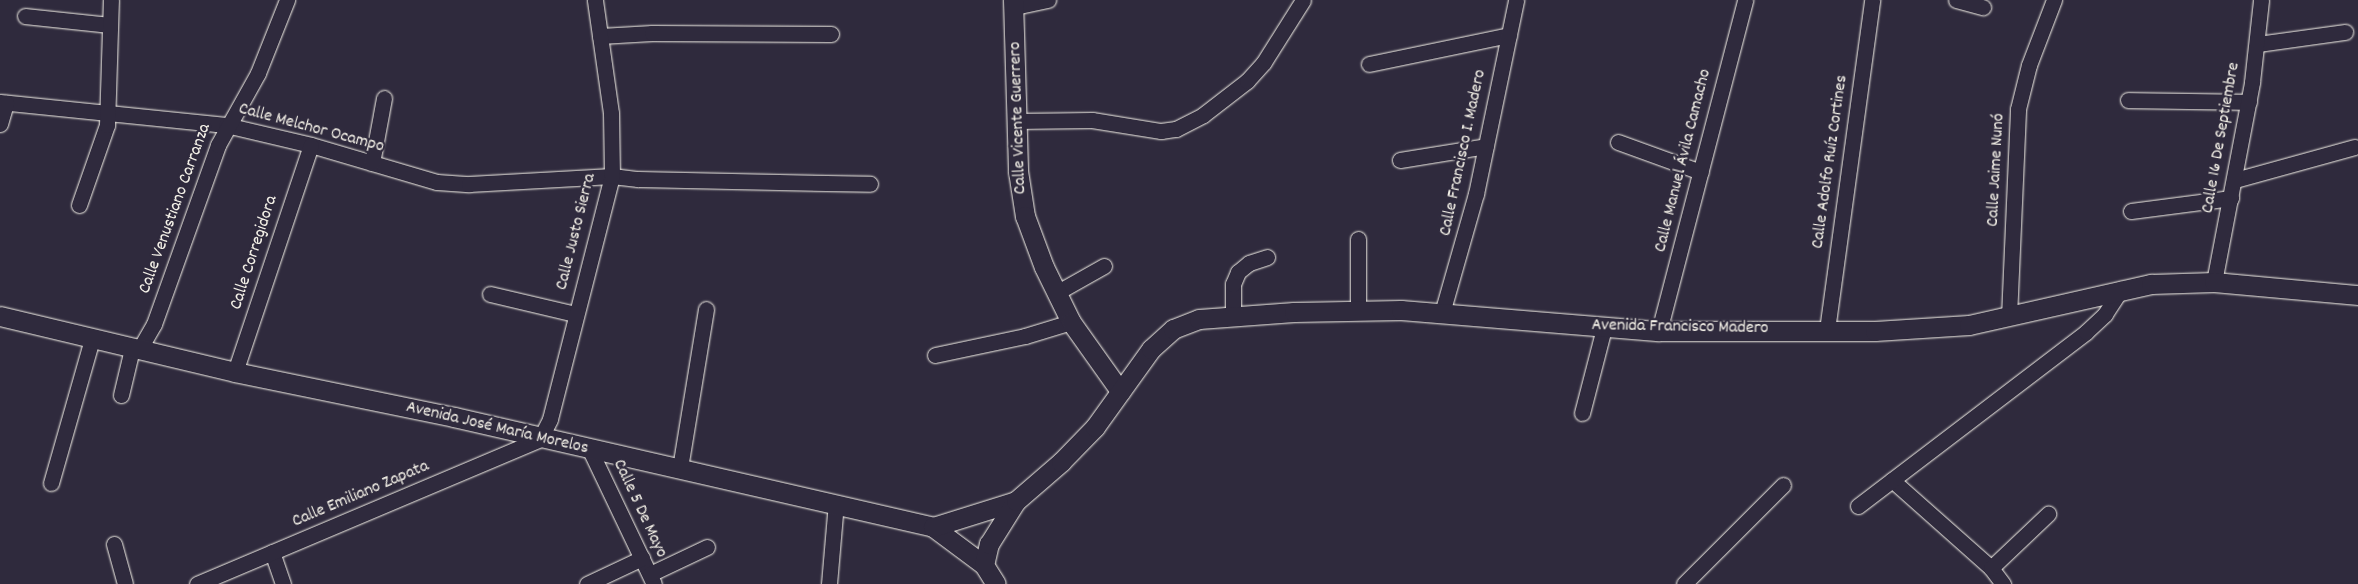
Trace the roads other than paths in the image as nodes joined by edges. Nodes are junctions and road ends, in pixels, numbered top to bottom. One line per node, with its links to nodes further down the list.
1 (111, 0): 15 (street)
2 (287, 0): 29 (street, Calle Venustiano Carranza)
3 (595, 0): 19 (street, Calle Justo Sierra)
4 (1048, 0): 12 (street)
5 (1303, 0): 27 (street)
6 (1516, 0): 18 (street, Calle Francisco I. Madero)
7 (1745, 0): 36 (street, Calle Manuel Ávila Camacho)
8 (1872, 0): 60 (street, Calle Adolfo Ruíz Cortines)
9 (1956, 0): 13 (street)
10 (2054, 0): 57 (street, Calle Jaime Nunó)
11 (2261, 0): 20 (street, Calle 16 De Septiembre)
12 (1014, 3): 27 (street, Calle Vicente Guerrero)
13 (1983, 7)
14 (25, 16): 15 (street)
15 (110, 25): 26 (street)
16 (2345, 32): 20 (street)
17 (831, 34): 19 (street)
18 (1509, 35): 21 (street); 32 (street, Calle Francisco I. Madero)
19 (600, 36): 37 (street, Calle Justo Sierra)
20 (2258, 44): 25 (street, Calle 16 De Septiembre)
21 (1369, 64)
22 (384, 98): 35 (street)
23 (2128, 100): 25 (street)
24 (3, 102): 26 (street, Calle Melchor Ocampo); 28 (street)
25 (2249, 102): 38 (street, Calle 16 De Septiembre)
26 (107, 111): 29 (street, Calle Melchor Ocampo); 41 (street)
27 (1016, 121): 48 (street, Calle Vicente Guerrero)
28 (0, 124)
29 (226, 126): 31 (street, Calle Melchor Ocampo); 63 (street, Calle Venustiano Carranza)
30 (1618, 142): 36 (street)
31 (310, 145): 35 (street, Calle Melchor Ocampo); 65 (street, Calle Corregidora)
32 (1486, 146): 34 (street); 53 (street, Calle Francisco I. Madero)
33 (2355, 147): 38 (street)
34 (1400, 160)
35 (372, 163): 37 (street, Calle Melchor Ocampo)
36 (1701, 172): 61 (street, Calle Manuel Ávila Camacho)
37 (612, 176): 39 (street, Calle Melchor Ocampo); 54 (street, Calle Justo Sierra)
38 (2235, 180): 40 (street, Calle 16 De Septiembre)
39 (870, 184)
40 (2231, 198): 42 (street); 46 (street, Calle 16 De Septiembre)
41 (79, 205)
42 (2131, 211)
43 (1358, 239): 52 (street)
44 (1268, 257): 55 (street)
45 (1104, 266): 48 (street)
46 (2214, 282): 47 (street, Avenida Francisco Madero); 50 (street, Avenida Francisco Madero)
47 (2121, 289): 57 (street, Avenida Francisco Madero); 72 (street)
48 (1056, 293): 58 (street, Calle Vicente Guerrero)
49 (490, 294): 54 (street)
50 (2358, 295)
51 (706, 310): 71 (street)
52 (1358, 311): 53 (street, Avenida Francisco Madero); 55 (street, Avenida Francisco Madero)
53 (1442, 313): 59 (street, Avenida Francisco Madero)
54 (575, 314): 69 (street, Calle Justo Sierra)
55 (1233, 315): 66 (street, Avenida Francisco Madero)
56 (0, 316): 62 (street, Avenida José María Morelos)
57 (2009, 317): 60 (street, Avenida Francisco Madero)
58 (1071, 322): 64 (street); 66 (street, Calle Vicente Guerrero)
59 (1604, 328): 61 (street, Avenida Francisco Madero); 68 (street)
60 (1828, 330): 61 (street, Avenida Francisco Madero)
61 (1659, 331)
62 (92, 339): 63 (street, Avenida José María Morelos); 73 (street)
63 (136, 350): 65 (street, Avenida José María Morelos); 67 (street, Calle Venustiano Carranza)
64 (934, 355)
65 (235, 372): 69 (street, Avenida José María Morelos)
66 (1120, 391): 75 (street, Avenida Francisco Madero)
67 (121, 395)
68 (1582, 413)
69 (540, 439): 70 (street, Avenida José María Morelos); 82 (street, Calle Emiliano Zapata)
70 (590, 450): 71 (street, Avenida José María Morelos); 83 (street, Calle 5 De Mayo)
71 (680, 468): 76 (street, Avenida José María Morelos)
72 (1892, 480): 77 (street); 85 (street)
73 (51, 483)
74 (1783, 485): 93 (street)
75 (1016, 501): 79 (street, Avenida Francisco Madero); 84 (street, Avenida Francisco Madero)
76 (836, 503): 79 (street, Avenida José María Morelos); 91 (street)
77 (1858, 506)
78 (2048, 514): 85 (street)
79 (933, 527): 84 (street, Avenida José María Morelos)
80 (114, 544): 87 (street)
81 (707, 547): 86 (street)
82 (272, 552): 88 (street, Calle Emiliano Zapata); 89 (street)
83 (642, 558): 86 (street, Calle 5 De Mayo); 90 (street)
84 (984, 565): 92 (street)
85 (1991, 568): 94 (street)
86 (652, 579)
87 (125, 584)
88 (196, 584)
89 (283, 584)
90 (587, 584)
91 (829, 584)
92 (996, 584)
93 (1684, 584)
94 (2003, 584)

